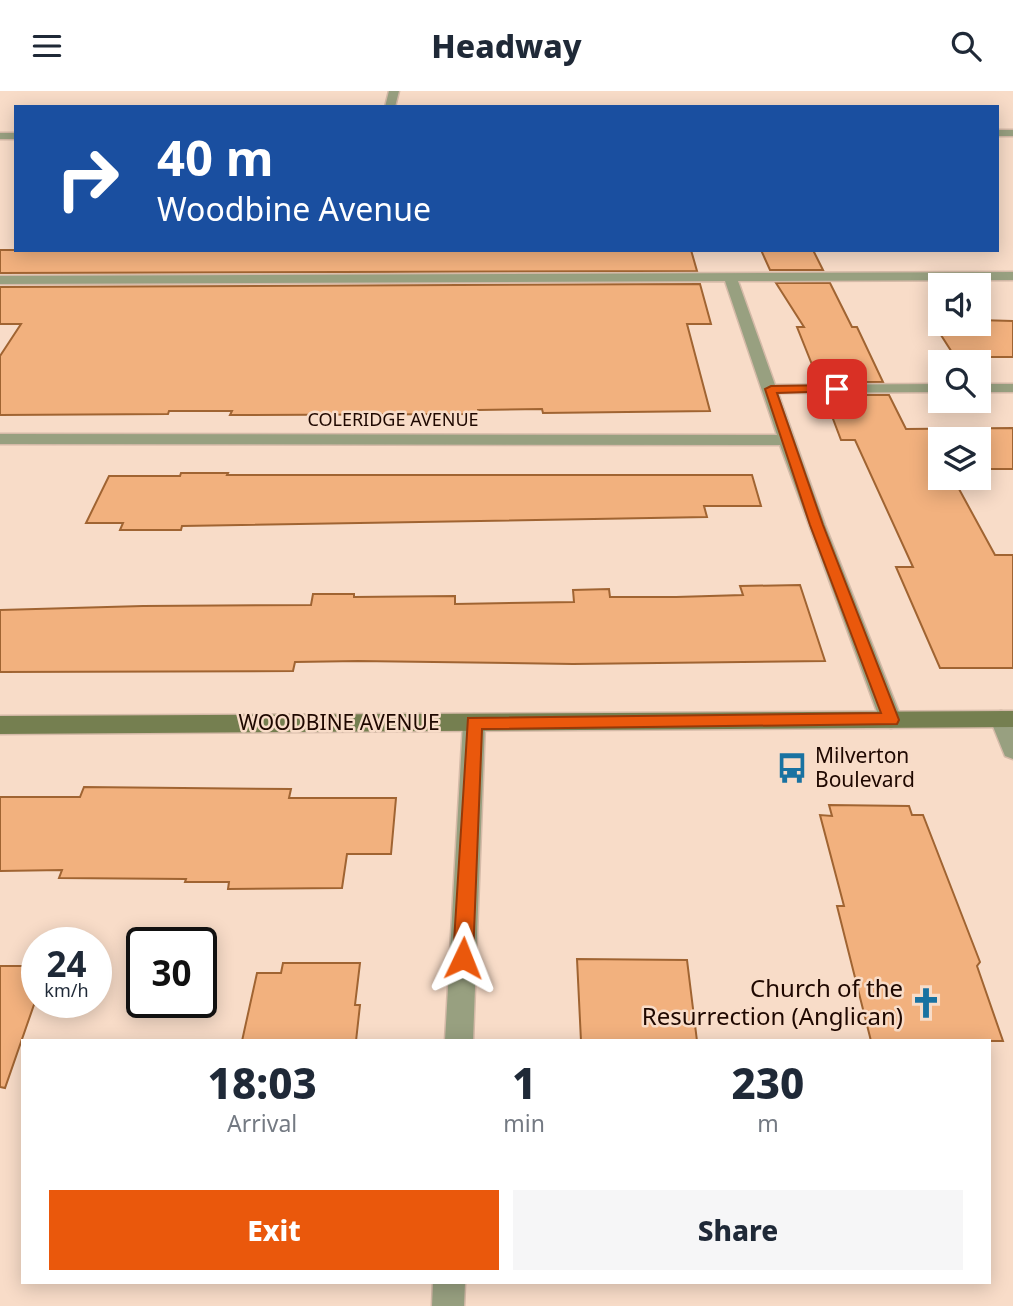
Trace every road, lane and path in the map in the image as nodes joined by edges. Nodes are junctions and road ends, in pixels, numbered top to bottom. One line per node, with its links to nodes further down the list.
1 (1013, 276): 2 (street)
2 (730, 277): 3 (street); 7 (street)
3 (0, 280)
4 (928, 388): 7 (street)
5 (991, 388): 6 (street)
6 (1013, 388)
7 (771, 389): 9 (street)
8 (0, 439): 9 (street, COLERIDGE AVENUE)
9 (786, 440): 11 (street)
10 (1007, 719): 11 (main road, WOODBINE AVENUE); 14 (street)
11 (891, 720): 12 (main road, WOODBINE AVENUE)
12 (474, 723): 13 (main road, WOODBINE AVENUE); 15 (street)
13 (0, 725)
14 (1013, 750)
15 (459, 1039)
16 (449, 1284): 17 (street)
17 (448, 1306)

